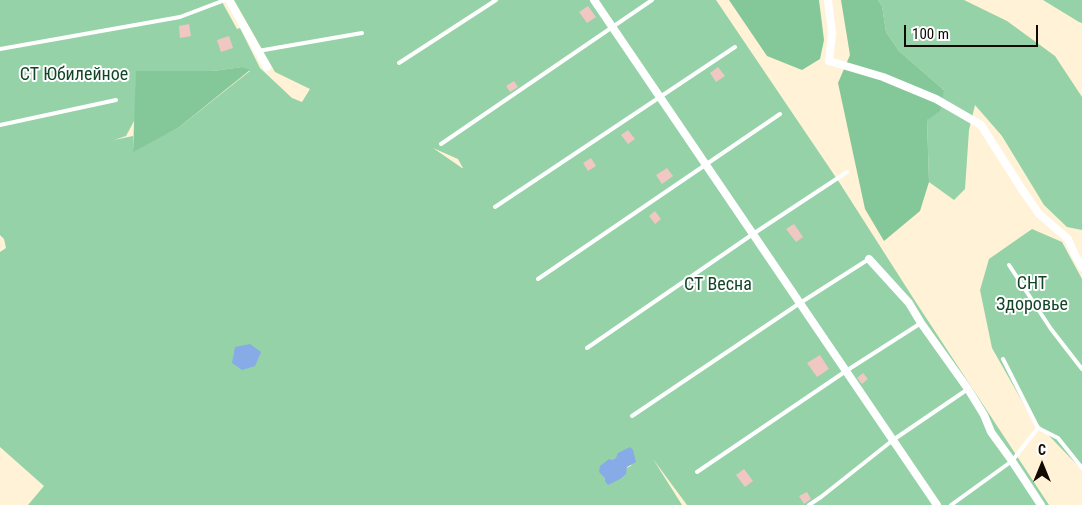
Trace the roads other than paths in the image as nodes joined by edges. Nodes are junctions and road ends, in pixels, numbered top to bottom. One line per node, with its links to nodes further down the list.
1 (227, 0): 9 (lane); 10 (street)
2 (496, 0): 11 (lane)
3 (594, 0): 6 (street)
4 (652, 0): 6 (lane)
5 (828, 0): 24 (street)
6 (613, 27): 13 (street); 17 (lane)
7 (362, 33): 10 (lane)
8 (735, 47): 13 (lane)
9 (0, 49)
10 (258, 51): 12 (street)
11 (399, 63)
12 (268, 67)
13 (660, 96): 18 (street); 20 (lane)
14 (116, 100): 16 (lane)
15 (780, 114): 18 (lane)
16 (0, 125)
17 (441, 144)
18 (706, 165): 21 (street); 25 (lane)
19 (847, 172): 21 (lane)
20 (495, 207)
21 (753, 234): 26 (street); 28 (lane)
22 (869, 259): 26 (lane); 27 (street)
23 (1009, 265): 30 (lane)
24 (1082, 266)
25 (538, 280)
26 (800, 303): 31 (street); 33 (lane)
27 (922, 323): 31 (lane); 32 (street)
28 (587, 348)
29 (1003, 359): 34 (lane)
30 (1082, 369)
31 (846, 371): 35 (street); 38 (lane)
32 (968, 389): 35 (lane); 36 (street)
33 (632, 416)
34 (1038, 428): 36 (lane); 37 (lane)
35 (893, 440): 39 (lane); 40 (street)
36 (1012, 461): 41 (lane); 42 (street)
37 (1082, 468)
38 (697, 472)
39 (809, 505)
40 (937, 505)
41 (951, 505)
42 (1041, 505)

